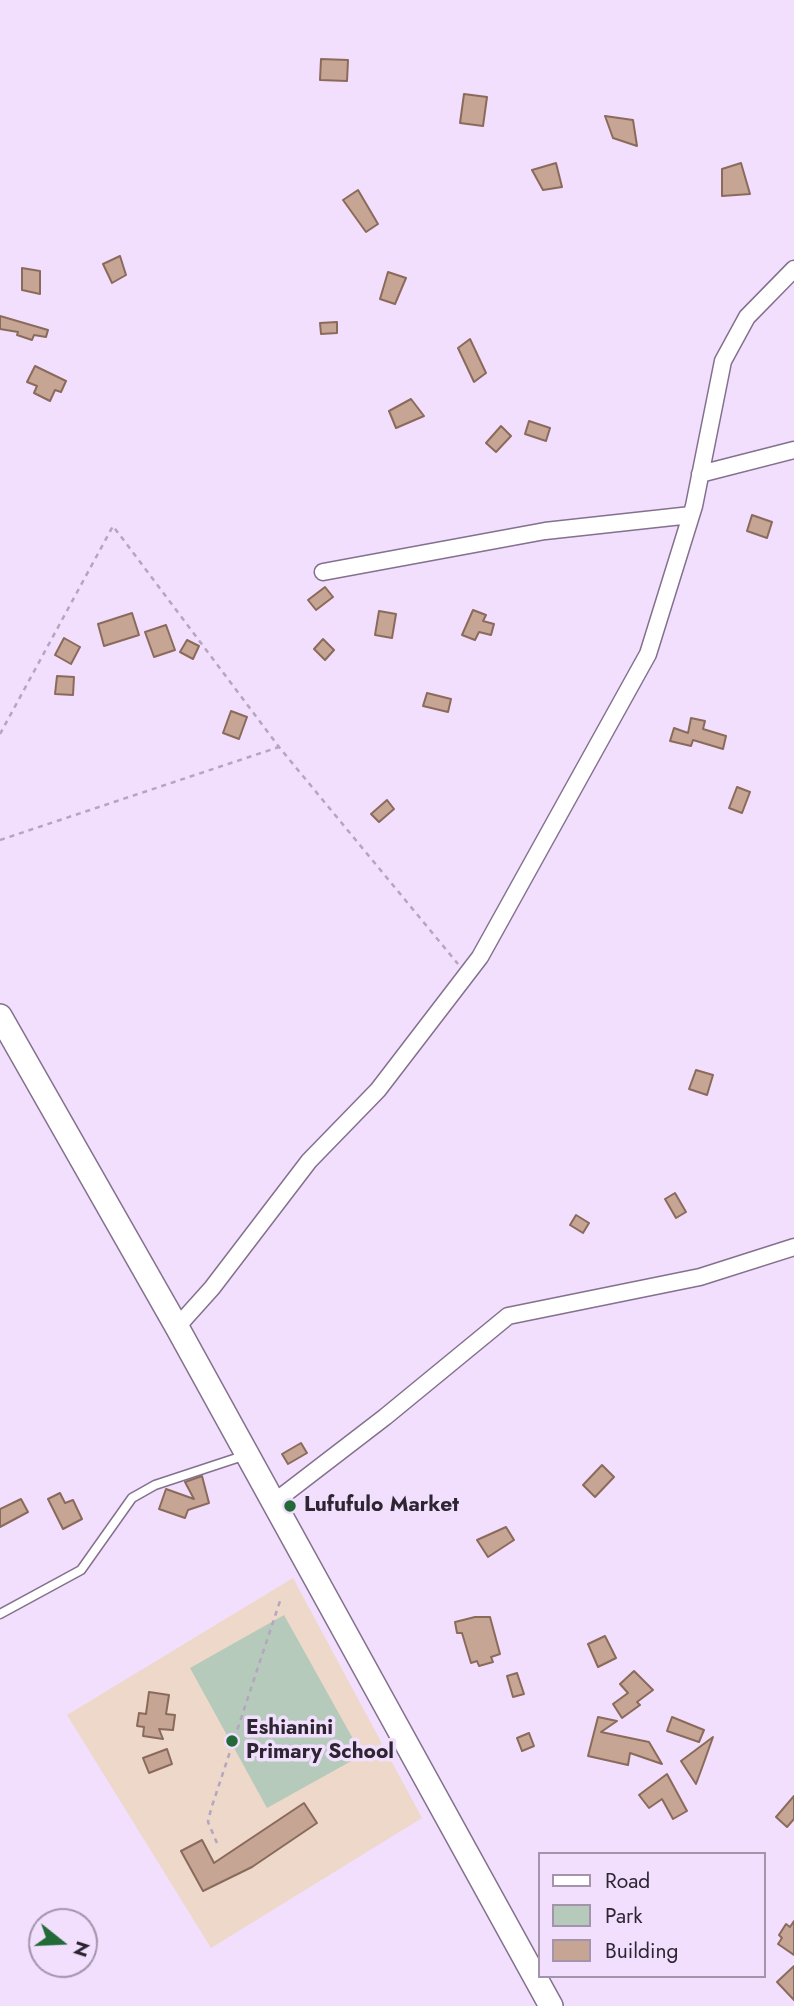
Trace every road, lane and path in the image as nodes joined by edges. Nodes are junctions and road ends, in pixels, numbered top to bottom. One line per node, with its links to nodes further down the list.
1 (794, 269): 3 (street)
2 (794, 450): 3 (street)
3 (700, 474): 4 (street)
4 (691, 515): 5 (street); 9 (street)
5 (323, 572)
6 (0, 734): 7 (path)
7 (279, 747): 8 (path); 9 (path)
8 (0, 840)
9 (466, 975): 12 (street)
10 (0, 1016): 12 (street)
11 (794, 1247): 14 (street)
12 (177, 1327): 13 (street)
13 (246, 1455): 14 (street); 16 (lane)
14 (273, 1503): 18 (street)
15 (280, 1601): 17 (path)
16 (0, 1614)
17 (217, 1843)
18 (551, 2006)

